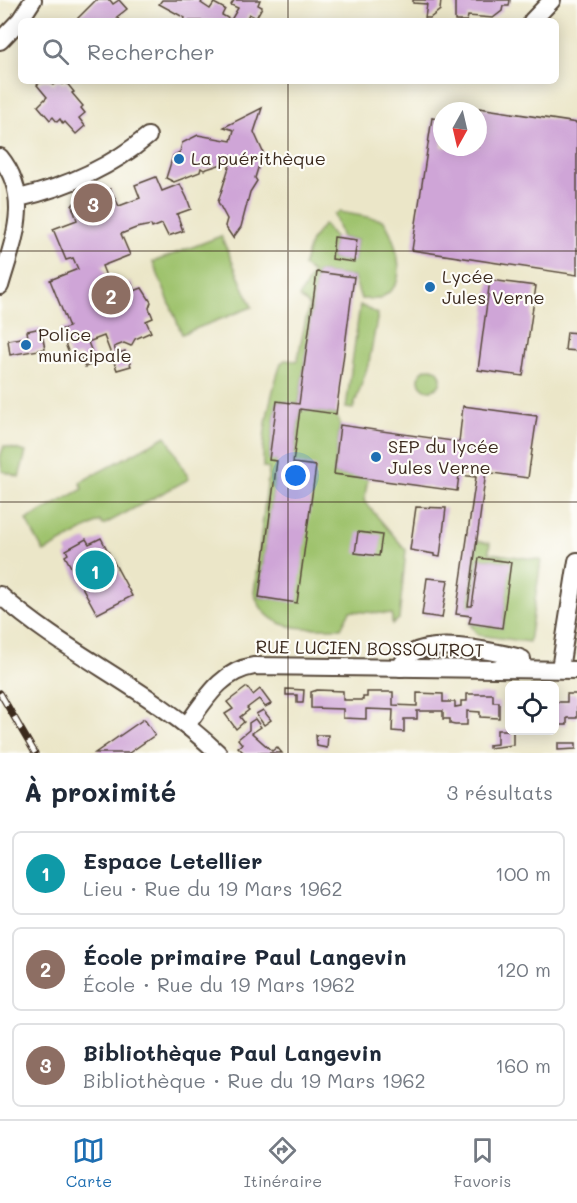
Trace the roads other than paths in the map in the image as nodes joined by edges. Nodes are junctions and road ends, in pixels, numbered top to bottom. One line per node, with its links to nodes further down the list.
1 (33, 0): 3 (street)
2 (552, 0): 4 (street)
3 (21, 18)
4 (535, 18)
5 (18, 22): 6 (street)
6 (0, 41)
7 (148, 136): 9 (street)
8 (0, 157): 9 (street)
9 (19, 198): 10 (street)
10 (0, 286)
11 (577, 561): 15 (street)
12 (0, 595): 17 (street)
13 (406, 661): 14 (street, RUE LUCIEN BOSSOUTROT); 14 (street); 17 (street, RUE LUCIEN BOSSOUTROT)
14 (523, 669): 15 (street, RUE LUCIEN BOSSOUTROT)
15 (560, 669): 16 (street, RUE LUCIEN BOSSOUTROT)
16 (577, 670)
17 (187, 724): 18 (street)
18 (219, 753)

